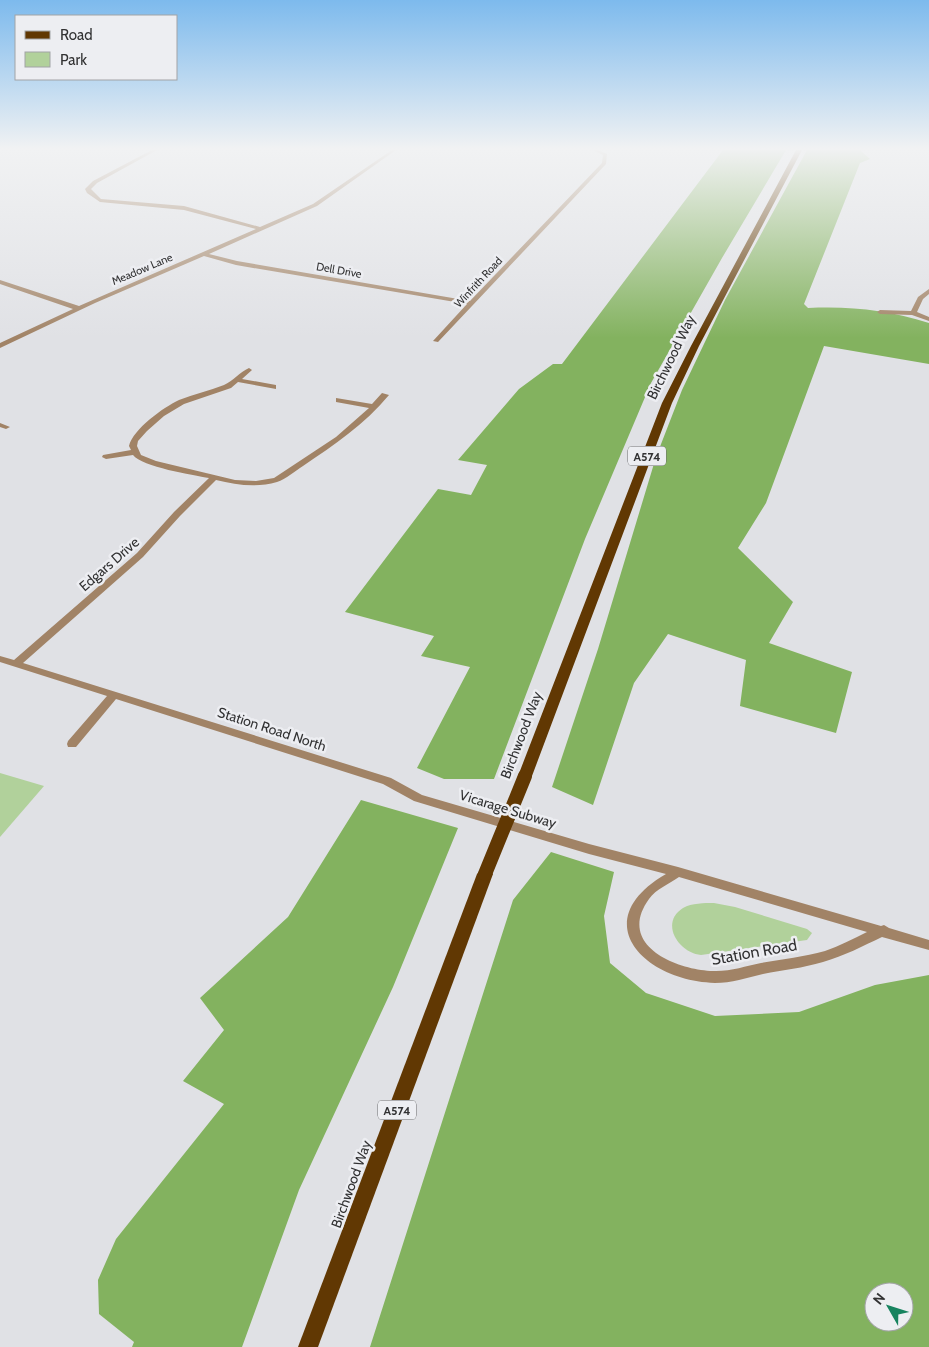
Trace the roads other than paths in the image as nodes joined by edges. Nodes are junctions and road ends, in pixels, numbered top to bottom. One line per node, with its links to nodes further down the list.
1 (206, 213): 5 (street)
2 (297, 213): 5 (street, Meadow Lane)
3 (557, 213): 9 (street, Winfrith Road)
4 (766, 213): 33 (main road, Birchwood Way / A574, bridge)
5 (262, 229): 6 (street, Meadow Lane)
6 (204, 254): 9 (street, Dell Drive); 10 (street, Meadow Lane)
7 (0, 282): 10 (street)
8 (929, 291): 12 (street)
9 (472, 303): 14 (street, Winfrith Road)
10 (77, 308): 15 (street, Meadow Lane)
11 (880, 312): 12 (street)
12 (913, 313): 13 (street)
13 (929, 319)
14 (436, 341)
15 (0, 346)
16 (249, 370): 17 (street)
17 (238, 380): 18 (street); 22 (street)
18 (273, 387)
19 (385, 394): 21 (street)
20 (340, 400): 21 (street)
21 (374, 408): 24 (street)
22 (135, 452): 23 (street); 24 (street)
23 (106, 457)
24 (215, 478): 26 (street, Edgars Drive)
25 (0, 659): 26 (street, Station Road North)
26 (15, 664): 27 (street, Station Road North)
27 (114, 695): 28 (street); 29 (street, Station Road North)
28 (72, 744)
29 (418, 798): 30 (street, Vicarage Subway)
30 (678, 872): 31 (street); 31 (street, Station Road)
31 (884, 930): 32 (street)
32 (929, 945)
33 (308, 1347)

